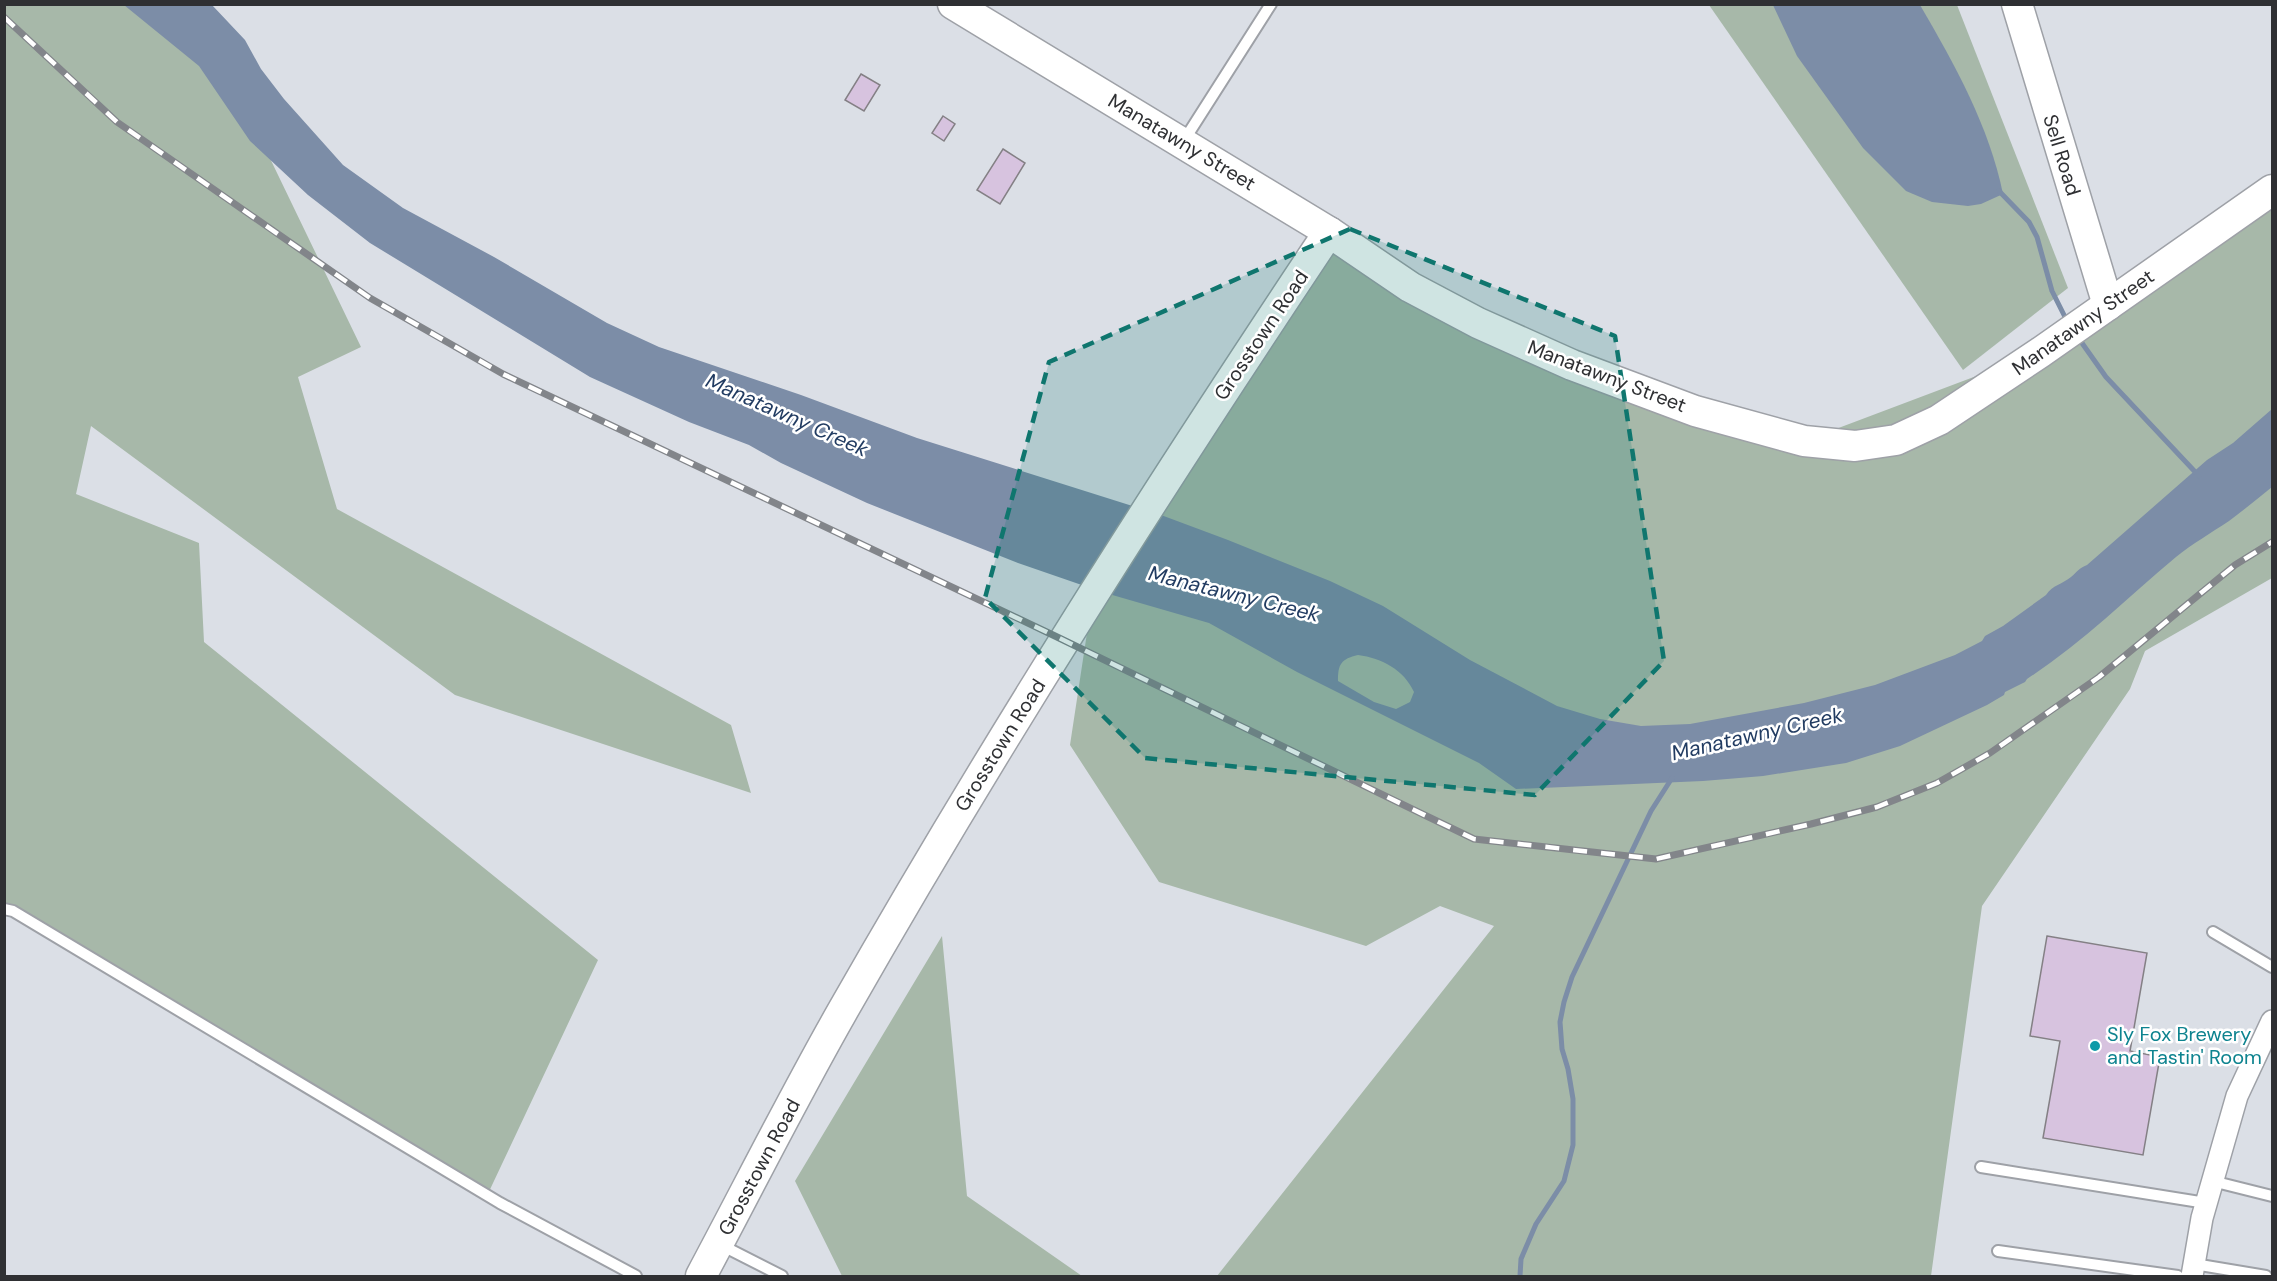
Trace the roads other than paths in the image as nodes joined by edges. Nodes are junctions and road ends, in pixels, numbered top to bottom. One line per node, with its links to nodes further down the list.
1 (953, 4): 4 (street, Manatawny Street)
2 (1271, 4): 4 (lane)
3 (2017, 4): 7 (street, Sell Road)
4 (1183, 142): 6 (street, Manatawny Street)
5 (2272, 190): 7 (street, Manatawny Street)
6 (1329, 232): 7 (street, Manatawny Street); 16 (street, Grosstown Road)
7 (2108, 305)
8 (4, 909): 19 (lane)
9 (2213, 932): 10 (lane)
10 (2272, 967)
11 (2272, 1021): 13 (street)
12 (1981, 1167): 15 (lane)
13 (2212, 1181): 14 (lane); 15 (street)
14 (2272, 1196)
15 (2206, 1203): 18 (street)
16 (718, 1244): 20 (street, Grosstown Road); 21 (lane)
17 (1998, 1251): 18 (lane)
18 (2188, 1272): 22 (lane)
19 (636, 1276)
20 (701, 1276)
21 (782, 1276)
22 (2266, 1276)

